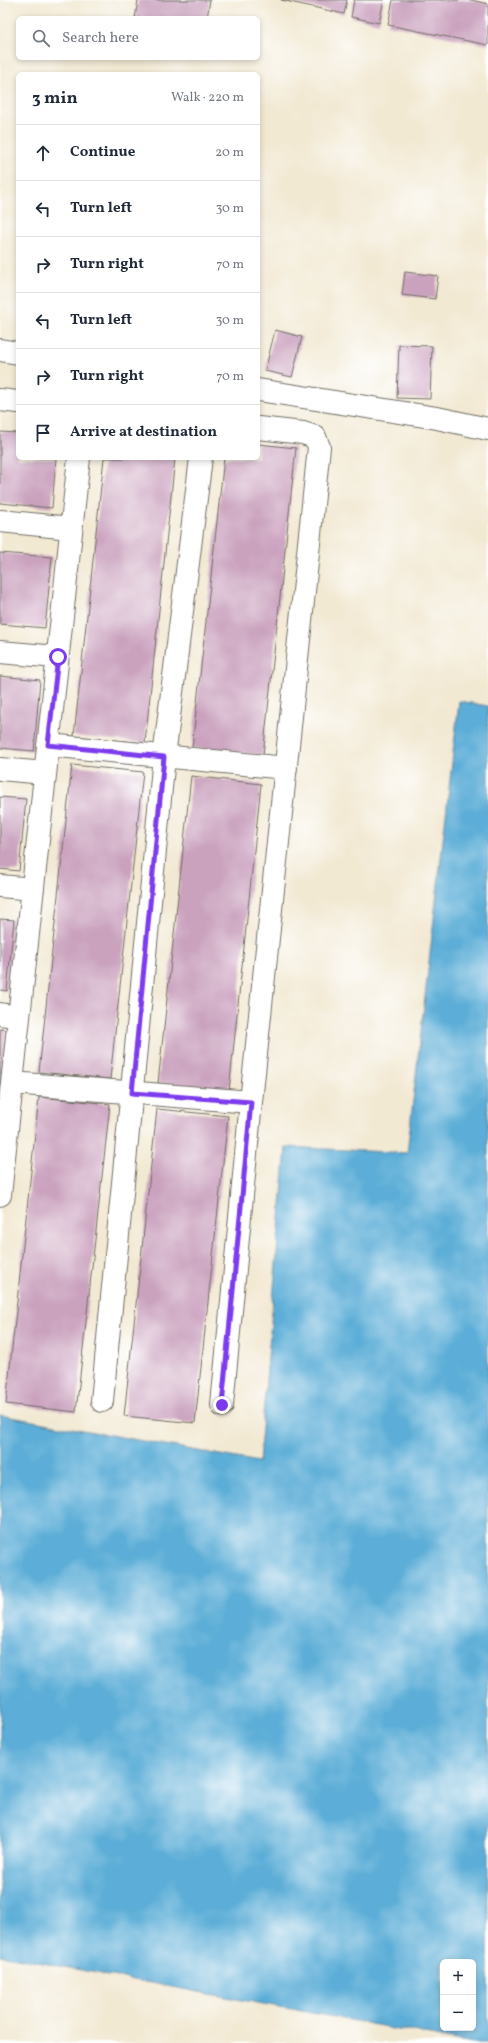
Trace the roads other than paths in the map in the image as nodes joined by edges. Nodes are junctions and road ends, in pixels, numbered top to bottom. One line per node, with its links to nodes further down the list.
1 (0, 350): 2 (street)
2 (16, 353)
3 (260, 390): 7 (street)
4 (0, 400): 5 (street)
5 (16, 402)
6 (260, 428): 16 (street)
7 (488, 429)
8 (78, 460): 11 (street)
9 (201, 460): 15 (street)
10 (0, 521): 11 (street)
11 (71, 528): 13 (street)
12 (0, 652): 13 (street)
13 (58, 657): 14 (street)
14 (48, 745): 15 (street); 18 (street)
15 (164, 757): 16 (street); 23 (street)
16 (286, 768): 24 (street)
17 (0, 769): 18 (street)
18 (45, 773): 20 (street)
19 (0, 886): 20 (street)
20 (33, 889): 21 (street)
21 (9, 1015): 22 (street)
22 (12, 1083): 23 (street); 25 (street)
23 (132, 1093): 24 (street); 27 (street)
24 (251, 1102): 28 (street)
25 (3, 1130): 26 (street)
26 (0, 1195)
27 (102, 1401)
28 (222, 1405)

